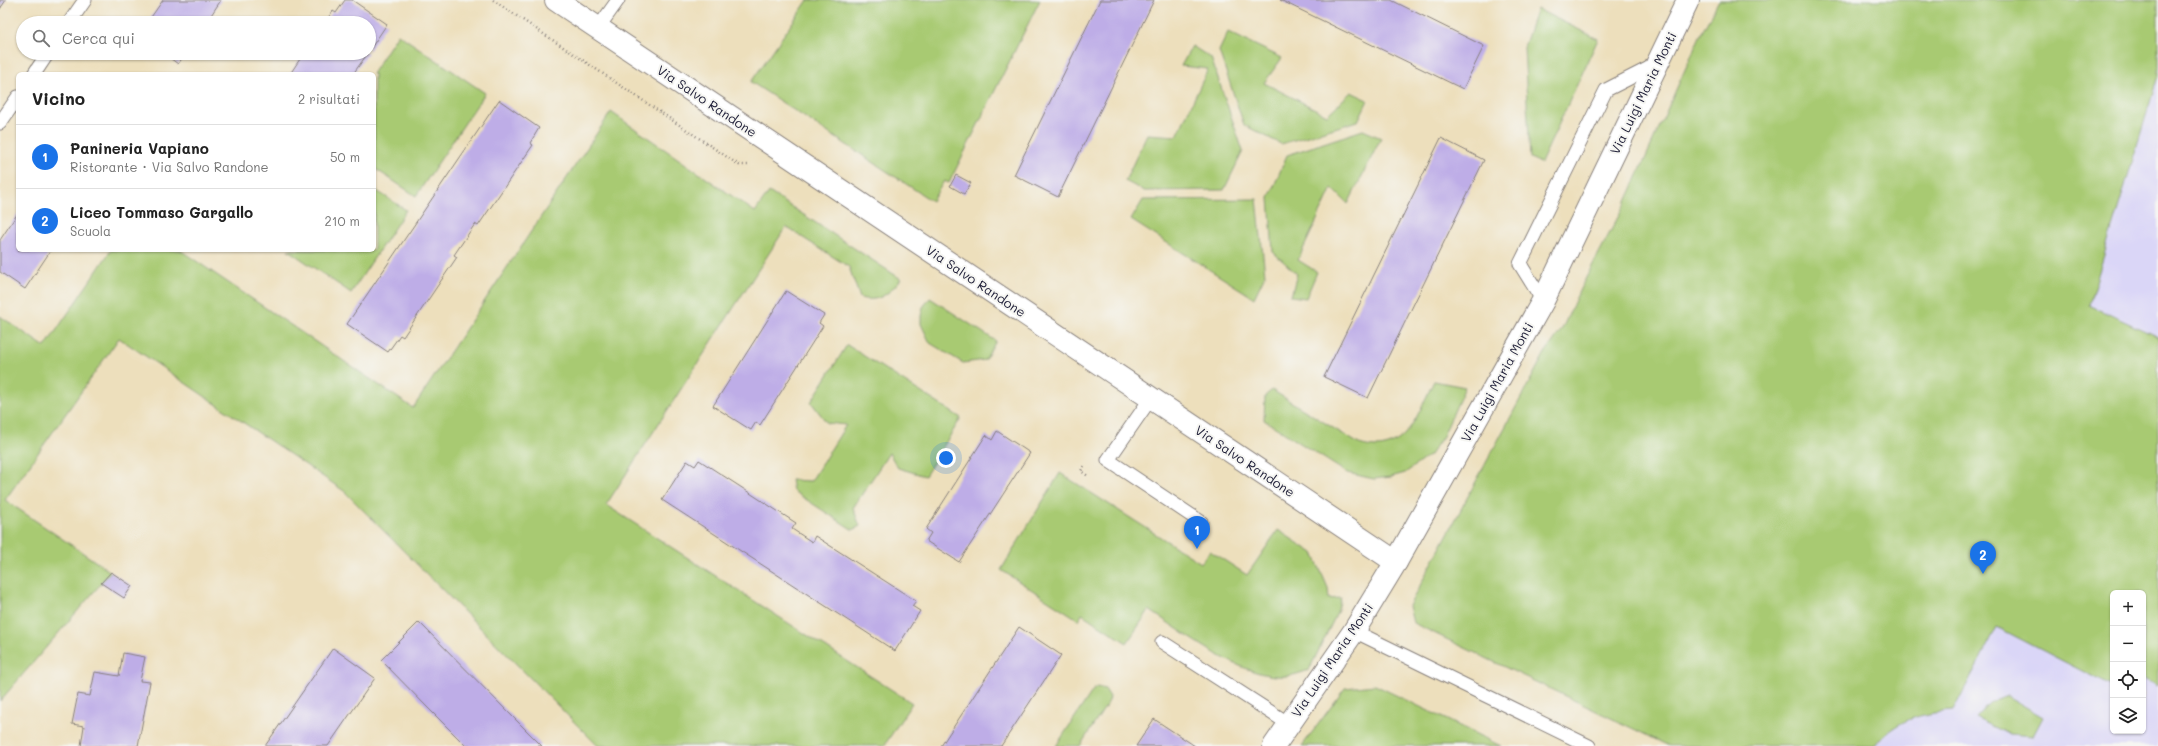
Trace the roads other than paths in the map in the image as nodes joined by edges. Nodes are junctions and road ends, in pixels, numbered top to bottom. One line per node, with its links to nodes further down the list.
1 (85, 0): 5 (lane)
2 (556, 0): 6 (street, Via Salvo Randone)
3 (618, 0): 6 (lane)
4 (1688, 0): 8 (street, Via Luigi Maria Monti)
5 (74, 16)
6 (598, 28): 13 (street, Via Salvo Randone)
7 (43, 60): 9 (lane)
8 (1658, 63): 12 (street, Via Luigi Maria Monti); 12 (lane)
9 (35, 72)
10 (16, 100): 11 (lane)
11 (0, 123)
12 (1543, 301): 15 (street, Via Luigi Maria Monti)
13 (1150, 398): 14 (lane); 15 (street, Via Salvo Randone)
14 (1201, 522)
15 (1396, 562): 16 (street, Via Luigi Maria Monti)
16 (1354, 631): 18 (street, Via Luigi Maria Monti); 20 (lane)
17 (1162, 642): 18 (lane)
18 (1289, 724): 19 (street, Via Luigi Maria Monti)
19 (1274, 746)
20 (1589, 746)

